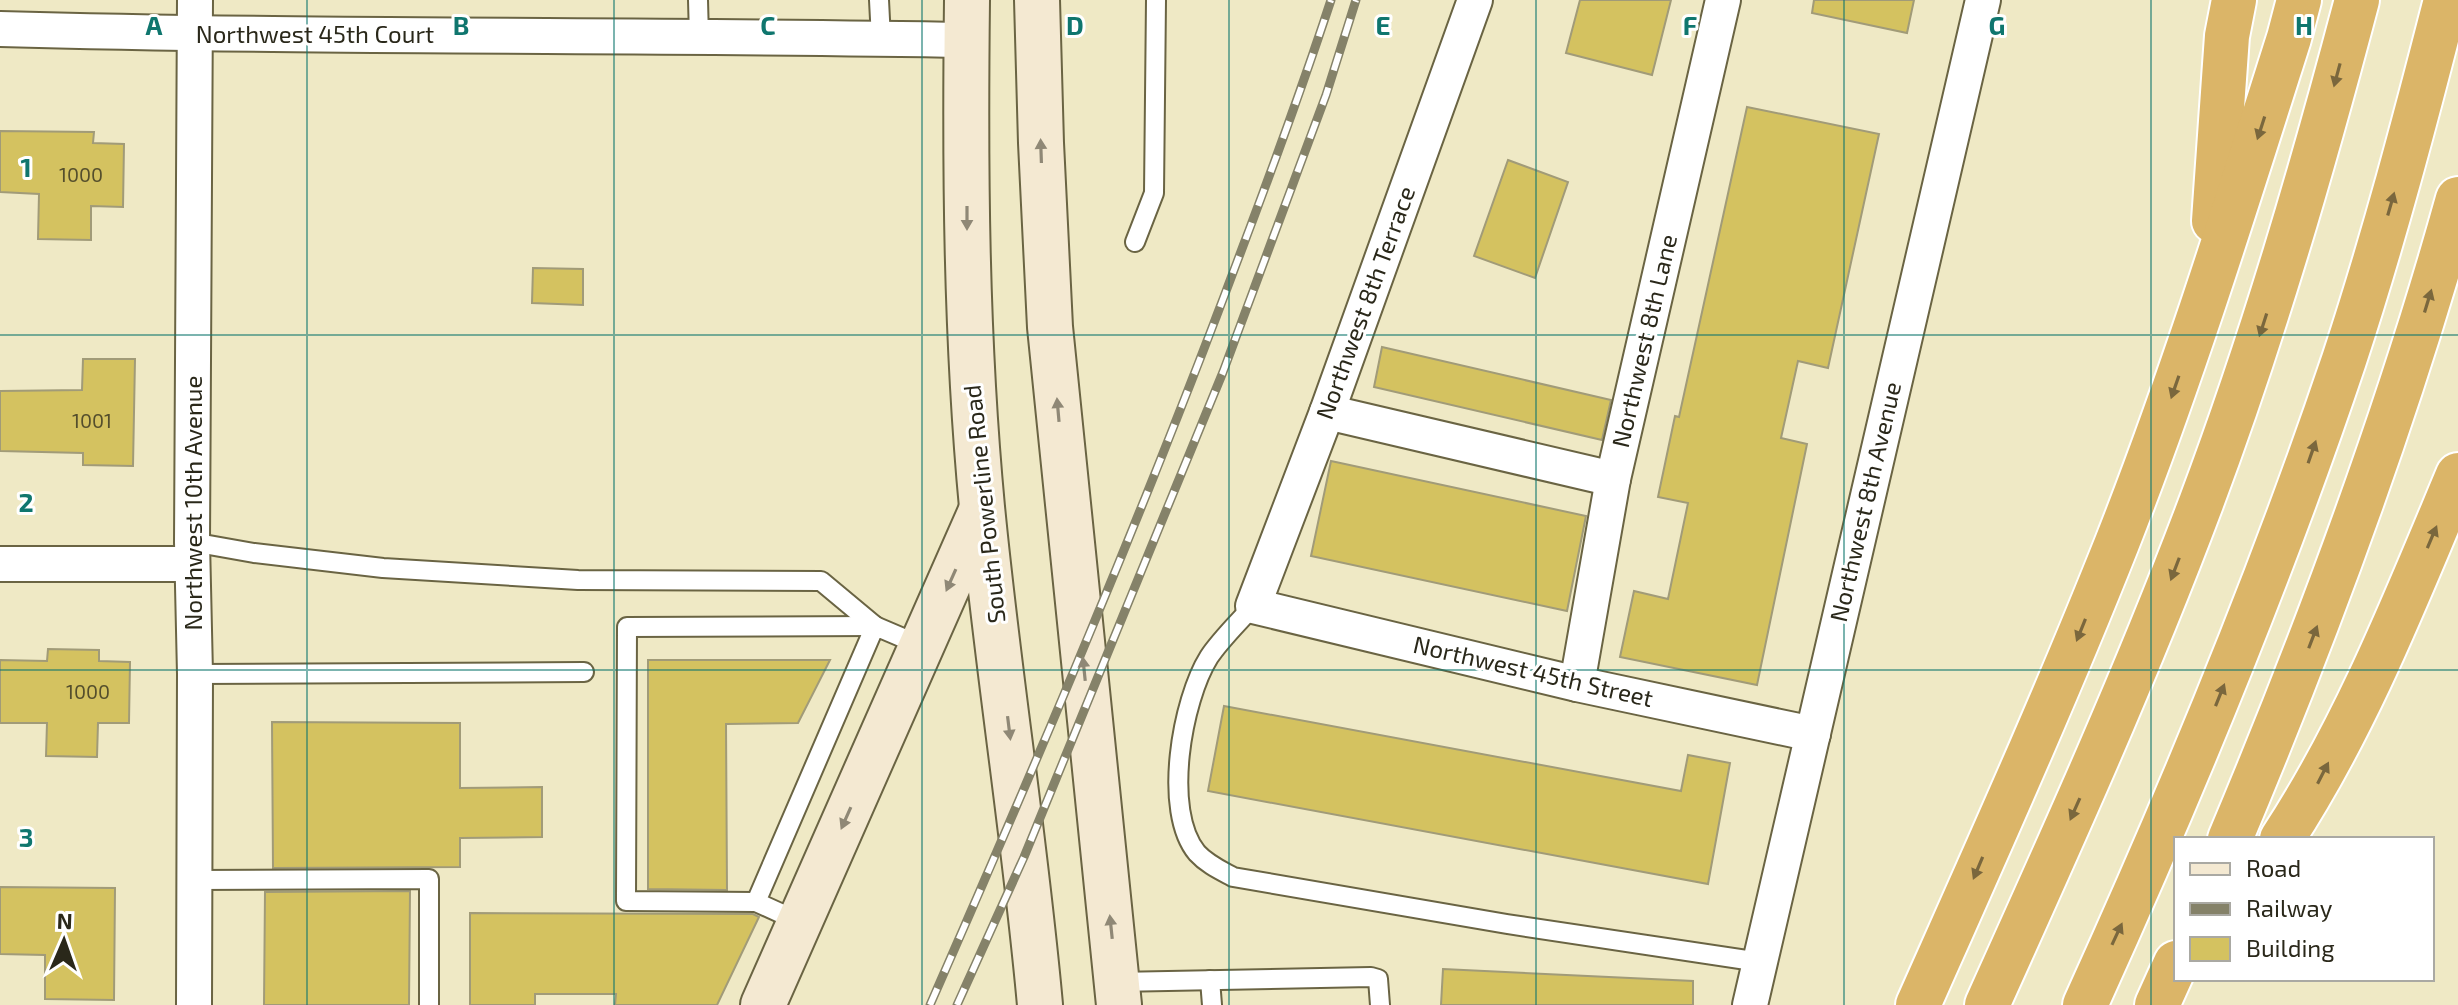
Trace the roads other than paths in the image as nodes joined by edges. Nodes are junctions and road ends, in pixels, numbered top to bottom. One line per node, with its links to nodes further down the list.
1 (195, 0): 15 (street, Northwest 10th Avenue)
2 (698, 0): 16 (lane)
3 (879, 0): 17 (lane)
4 (1037, 0): 43 (main road, one-way to 4)
5 (1156, 0): 19 (lane)
6 (1475, 0): 21 (street, Northwest 8th Terrace)
7 (1723, 0): 23 (street, Northwest 8th Lane)
8 (1983, 0): 33 (street, Northwest 8th Avenue)
9 (2234, 0): 20 (highway)
10 (2299, 0): 20 (highway, one-way to 20)
11 (2357, 0): 52 (highway, one-way to 52)
12 (2446, 0): 53 (highway, one-way to 12)
13 (967, 20): 17 (street, Northwest 45th Court); 24 (main road, South Powerline Road, one-way to 24)
14 (0, 29): 15 (street, Northwest 45th Court)
15 (196, 35): 16 (street, Northwest 45th Court); 25 (street, Northwest 10th Avenue)
16 (699, 37): 17 (street, Northwest 45th Court)
17 (881, 39)
18 (2458, 199): 34 (highway, one-way to 18)
19 (1135, 242)
20 (2209, 287): 51 (highway, one-way to 51)
21 (1327, 412): 23 (street); 27 (street, Northwest 8th Terrace)
22 (2458, 475): 35 (highway, one-way to 22)
23 (1613, 479): 32 (street, Northwest 8th Lane)
24 (982, 508): 29 (main road, one-way to 29); 47 (main road, South Powerline Road, one-way to 47)
25 (192, 553): 26 (street); 28 (lane); 31 (street, Northwest 10th Avenue)
26 (0, 564)
27 (1253, 606): 32 (street, Northwest 45th Street); 39 (lane)
28 (875, 626): 29 (lane); 37 (lane); 37 (lane)
29 (922, 646): 38 (main road, one-way to 38)
30 (584, 672): 31 (lane)
31 (195, 674): 36 (street, Northwest 10th Avenue)
32 (1577, 684): 33 (street, Northwest 45th Street)
33 (1813, 734): 39 (street, Northwest 8th Avenue)
34 (2231, 837)
35 (2283, 837)
36 (194, 880): 44 (street, Northwest 10th Avenue); 45 (lane)
37 (756, 902): 38 (lane)
38 (800, 922): 46 (main road)
39 (1760, 962): 50 (street, Northwest 8th Avenue)
40 (2174, 967): 54 (highway)
41 (1210, 980): 43 (lane); 48 (lane); 49 (lane)
42 (2188, 981): 55 (highway)
43 (1118, 993)
44 (194, 1005)
45 (429, 1005)
46 (763, 1005)
47 (1040, 1005)
48 (1212, 1005)
49 (1380, 1005)
50 (1750, 1005)
51 (1918, 1005)
52 (1987, 1005)
53 (2085, 1005)
54 (2157, 1005)
55 (2172, 1005)

